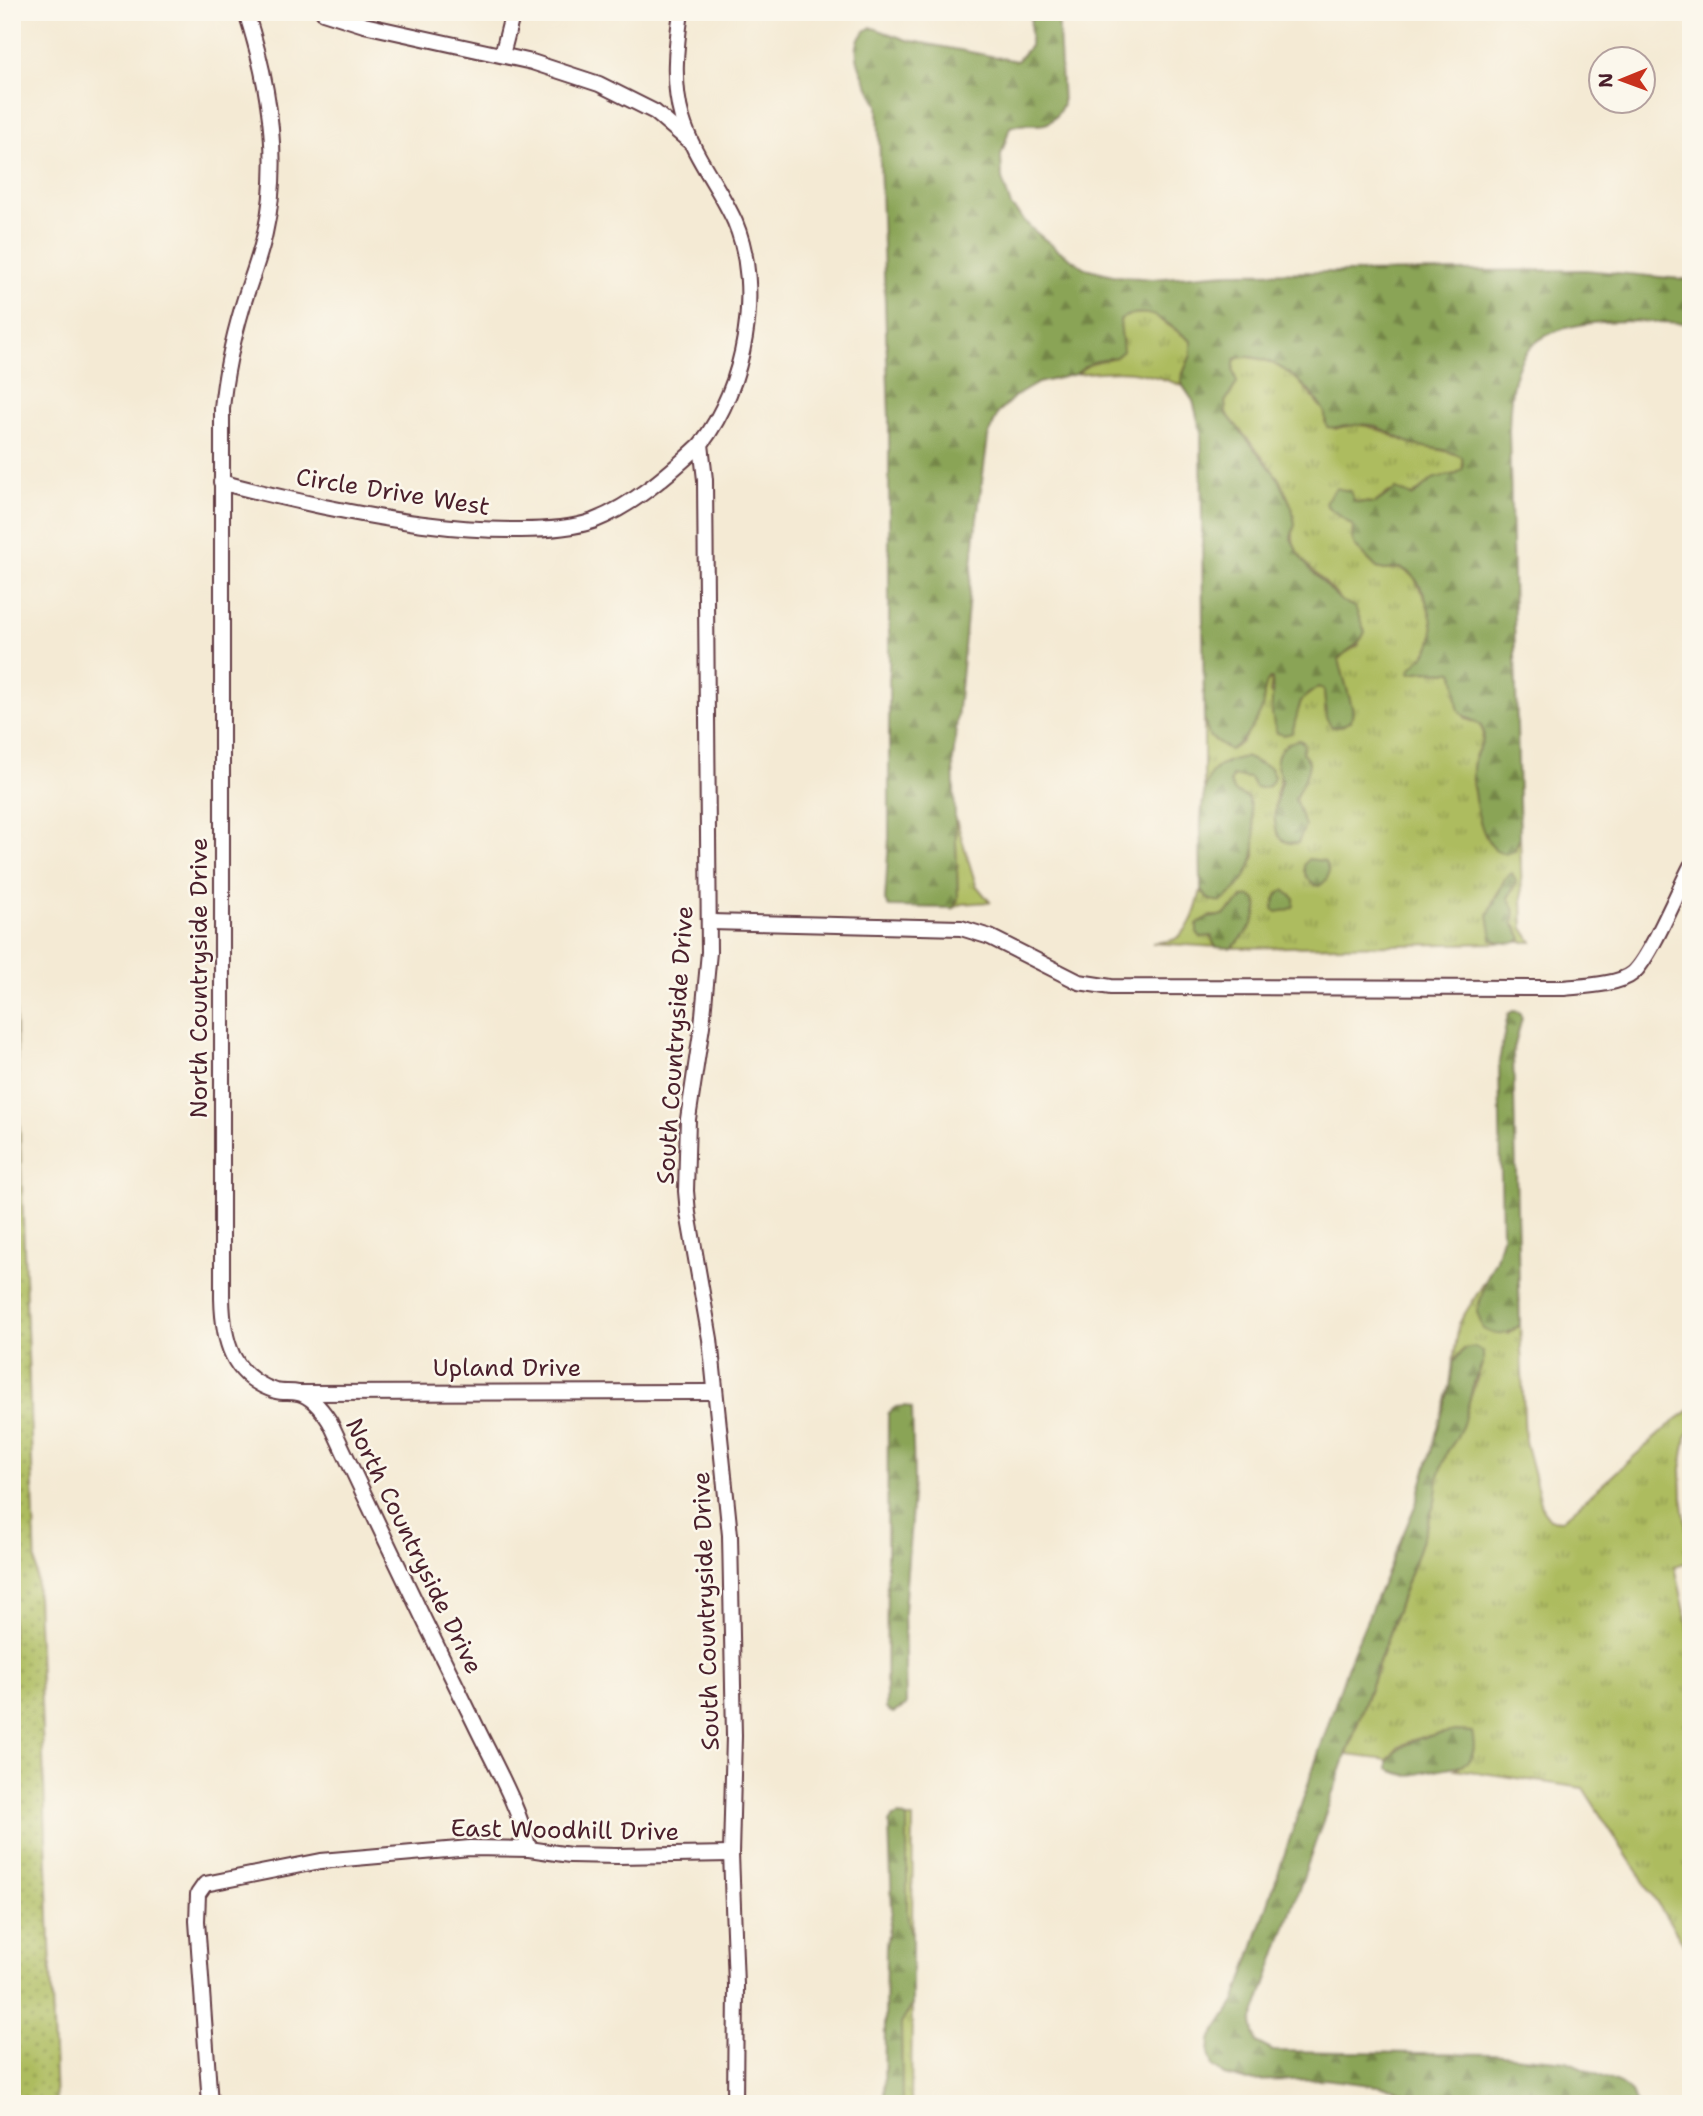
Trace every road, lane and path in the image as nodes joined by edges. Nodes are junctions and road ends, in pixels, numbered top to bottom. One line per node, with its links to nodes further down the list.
1 (246, 12): 8 (street, North Countryside Drive)
2 (323, 12): 5 (street)
3 (513, 12): 5 (street)
4 (681, 12): 6 (street)
5 (502, 55): 6 (street)
6 (691, 143): 7 (street)
7 (701, 444): 8 (street, Circle Drive West); 10 (street, South Countryside Drive)
8 (221, 482): 12 (street, North Countryside Drive)
9 (1691, 866): 10 (street)
10 (710, 922): 11 (street, South Countryside Drive)
11 (714, 1392): 12 (street, Upland Drive); 14 (street, South Countryside Drive)
12 (299, 1393): 13 (street, North Countryside Drive)
13 (529, 1849): 14 (street, East Woodhill Drive); 15 (street, East Woodhill Drive)
14 (731, 1854): 16 (street, South Countryside Drive)
15 (210, 2104)
16 (735, 2104)

